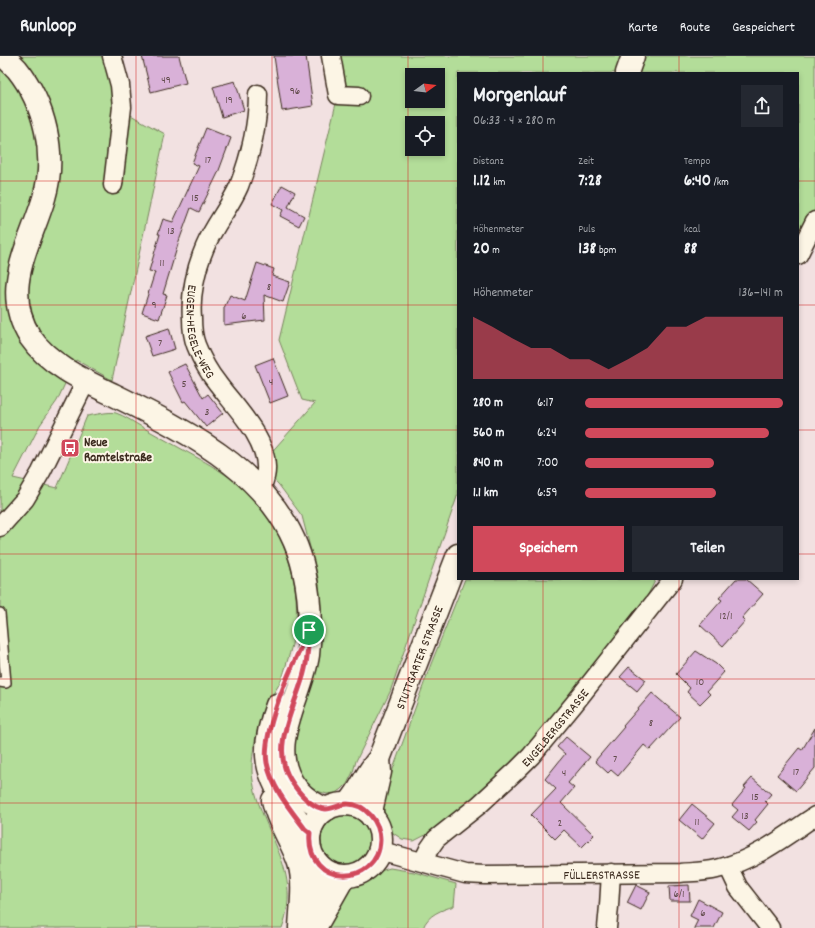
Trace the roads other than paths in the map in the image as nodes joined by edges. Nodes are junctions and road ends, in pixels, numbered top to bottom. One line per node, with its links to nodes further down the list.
1 (4, 56): 11 (main road)
2 (112, 56): 8 (street)
3 (331, 56): 7 (street)
4 (633, 56): 5 (main road)
5 (627, 72)
6 (258, 94): 12 (street, EUGEN-HEGELE-WEG)
7 (360, 96)
8 (112, 185)
9 (815, 221): 10 (street)
10 (799, 253)
11 (86, 381): 12 (main road); 13 (street)
12 (261, 490): 17 (main road)
13 (0, 527)
14 (457, 558): 19 (main road, STUTTGARTER STRASSE)
15 (672, 580): 26 (street, ENGELBERGSTRASSE)
16 (0, 614): 18 (lane)
17 (309, 630): 20 (main road); 21 (main road)
18 (0, 682)
19 (379, 759): 21 (main road, STUTTGARTER STRASSE); 23 (main road, STUTTGARTER STRASSE)
20 (273, 780): 24 (main road); 31 (main road)
21 (337, 806): 23 (main road); 24 (main road)
22 (815, 816): 28 (street, FÜLLERSTRASSE)
23 (372, 817): 25 (main road)
24 (310, 833): 27 (main road)
25 (378, 850): 26 (street, FÜLLERSTRASSE); 30 (main road)
26 (423, 861): 29 (street, FÜLLERSTRASSE)
27 (319, 865): 30 (main road); 32 (main road)
28 (728, 866): 29 (street, FÜLLERSTRASSE); 35 (street)
29 (611, 874): 34 (street)
30 (346, 876): 33 (main road)
31 (300, 928)
32 (307, 928)
33 (315, 928)
34 (607, 928)
35 (770, 928)

